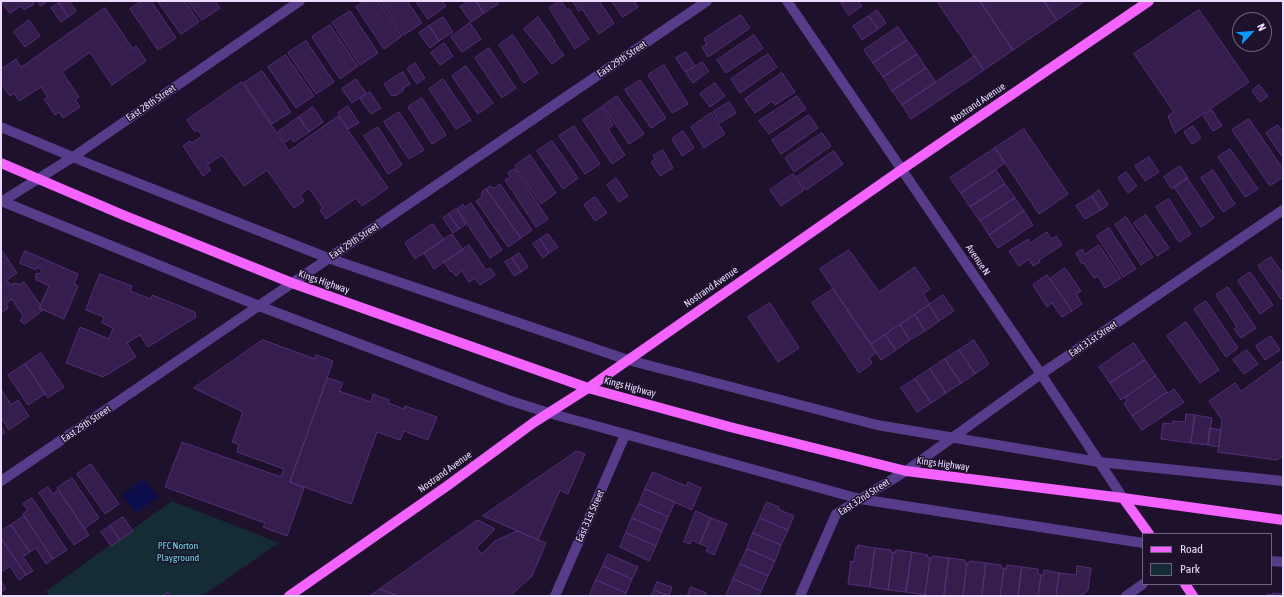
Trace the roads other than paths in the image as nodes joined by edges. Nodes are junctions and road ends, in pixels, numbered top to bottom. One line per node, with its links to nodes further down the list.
1 (300, 1): 6 (street, East 28th Street)
2 (707, 1): 12 (street, East 29th Street)
3 (787, 1): 8 (street, Avenue N)
4 (1149, 1): 8 (main road, Nostrand Avenue)
5 (1, 127): 6 (street)
6 (73, 157): 9 (street, East 28th Street); 12 (street)
7 (1, 163): 9 (main road, Kings Highway)
8 (901, 170): 15 (main road, Nostrand Avenue); 16 (street, Avenue N)
9 (38, 179): 10 (street, East 28th Street); 13 (main road, Kings Highway)
10 (1, 202): 14 (street)
11 (1283, 210): 16 (street, East 31st Street)
12 (328, 258): 13 (street, East 29th Street); 15 (street)
13 (292, 283): 14 (street, East 29th Street); 17 (main road, Kings Highway)
14 (259, 306): 18 (street); 24 (street, East 29th Street)
15 (628, 360): 17 (main road, Nostrand Avenue); 20 (street)
16 (1041, 374): 20 (street, East 31st Street); 21 (street, Avenue N)
17 (588, 388): 18 (main road, Nostrand Avenue); 22 (main road, Kings Highway)
18 (548, 414): 19 (street); 34 (main road, Nostrand Avenue)
19 (625, 435): 26 (street); 35 (street, East 31st Street)
20 (952, 438): 21 (street); 22 (street, East 31st Street)
21 (1099, 462): 23 (street); 25 (street, Avenue N)
22 (906, 471): 25 (main road, Kings Highway); 26 (street, East 32nd Street)
23 (1283, 481)
24 (1, 482)
25 (1124, 498): 27 (main road, Kings Highway); 28 (main road, Avenue N)
26 (860, 499): 29 (street); 36 (street, East 32nd Street)
27 (1283, 520)
28 (1148, 533)
29 (1142, 543)
30 (1272, 561): 31 (street)
31 (1283, 562)
32 (1142, 585): 37 (street)
33 (1186, 585): 38 (main road)
34 (289, 596)
35 (555, 596)
36 (800, 596)
37 (1126, 596)
38 (1193, 596)

